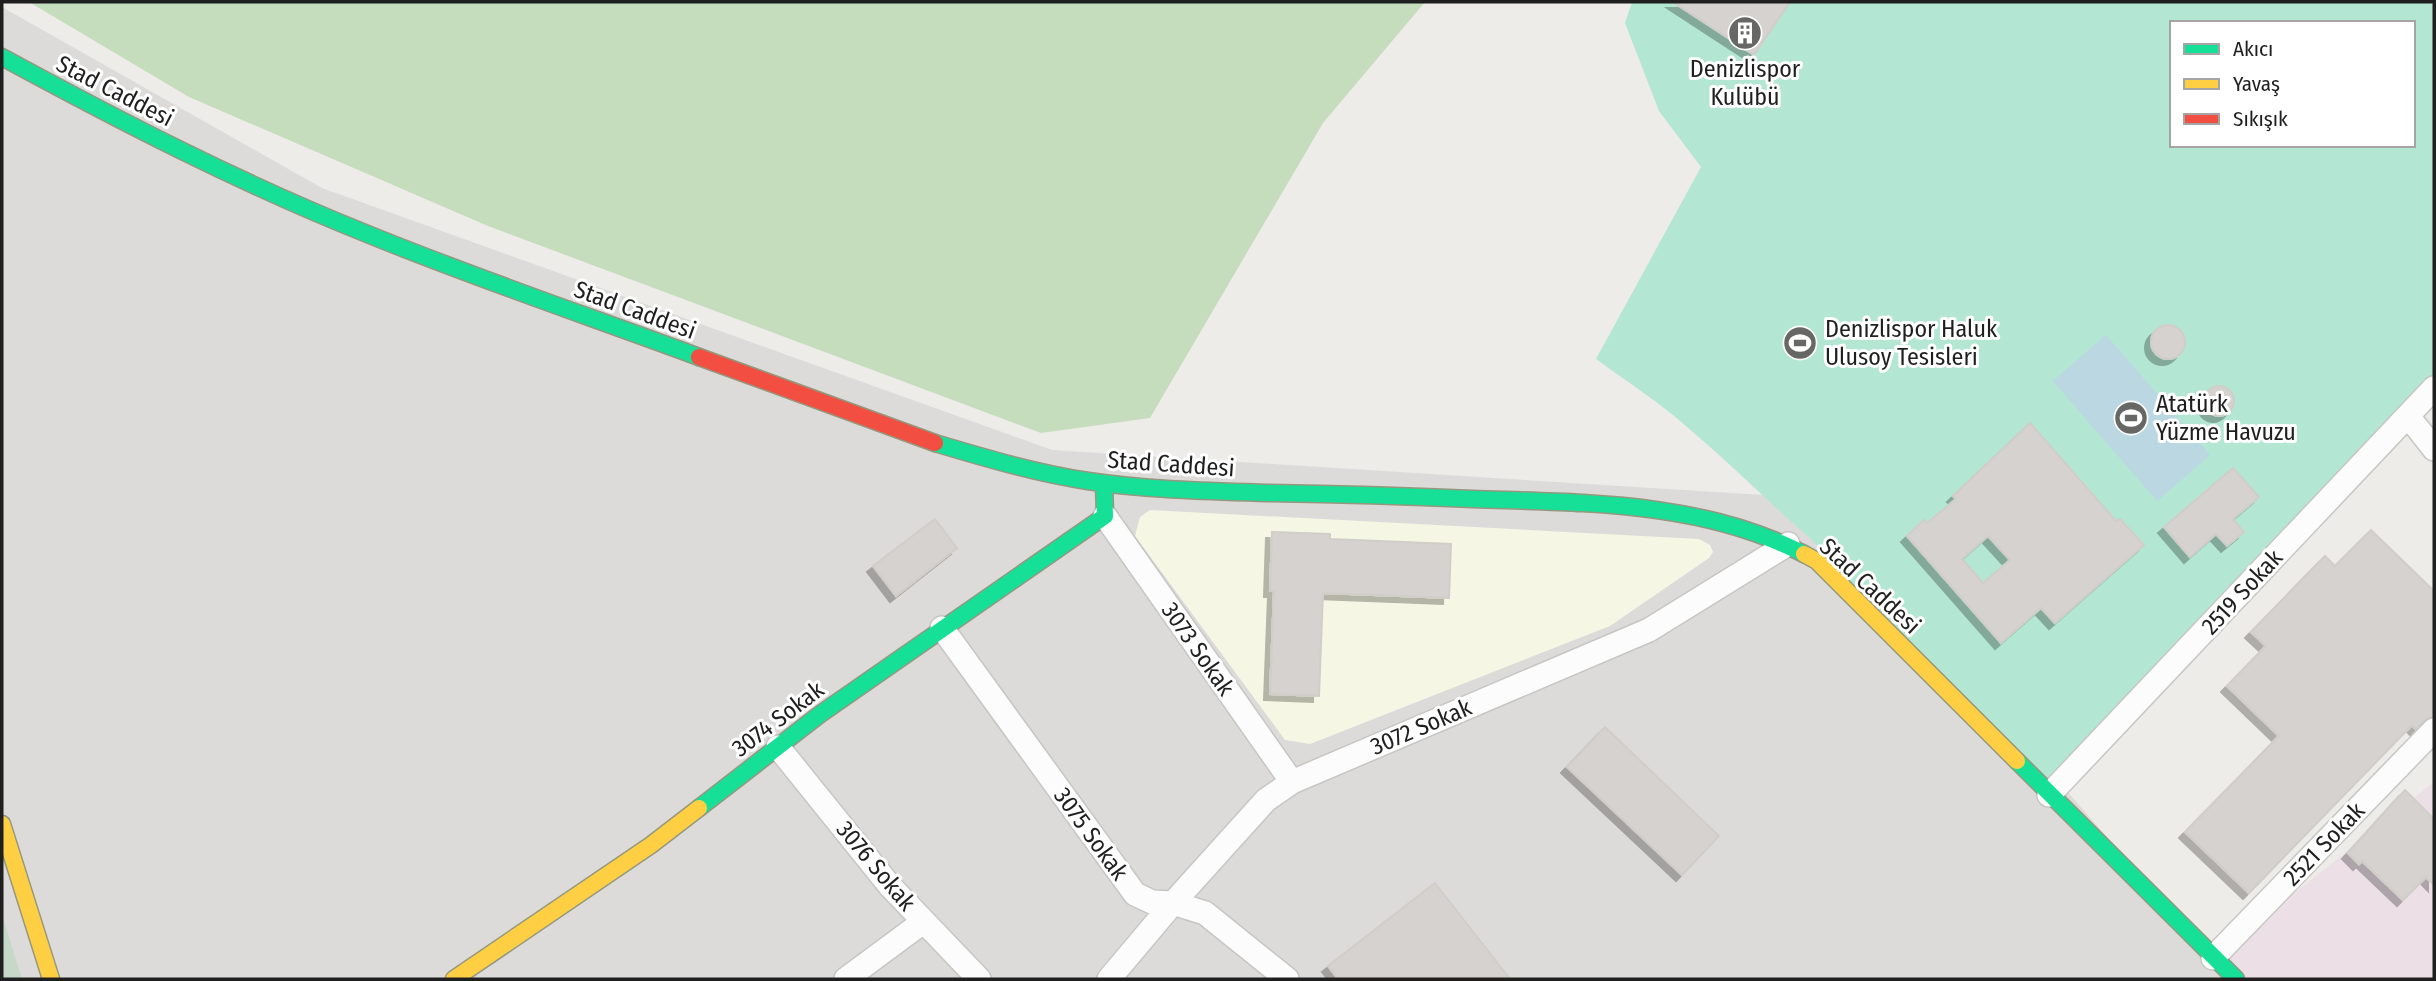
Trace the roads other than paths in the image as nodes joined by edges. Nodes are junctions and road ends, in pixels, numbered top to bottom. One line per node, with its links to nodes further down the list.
1 (2, 57): 5 (street, Stad Caddesi)
2 (2434, 388): 3 (street, 2519 Sokak)
3 (2408, 416): 4 (street); 12 (street, 2519 Sokak)
4 (2434, 449)
5 (1104, 483): 6 (street); 7 (street, Stad Caddesi)
6 (1105, 516): 8 (street, 3074 Sokak); 11 (street, 3073 Sokak)
7 (1788, 544): 11 (street, 3072 Sokak); 12 (street, Stad Caddesi)
8 (942, 628): 10 (street, 3074 Sokak); 14 (street, 3075 Sokak)
9 (2434, 730): 16 (street, 2521 Sokak)
10 (778, 747): 15 (street, 3076 Sokak); 18 (street, 3074 Sokak)
11 (1292, 782): 14 (street, 3072 Sokak)
12 (2049, 795): 16 (street, Stad Caddesi)
13 (2, 824): 17 (street)
14 (1173, 903): 21 (street, 3072 Sokak); 22 (street, 3075 Sokak)
15 (923, 922): 19 (street); 20 (street, 3076 Sokak)
16 (2213, 958): 23 (street, Stad Caddesi)
17 (51, 979)
18 (454, 979)
19 (846, 979)
20 (979, 979)
21 (1109, 979)
22 (1287, 979)
23 (2236, 979)

